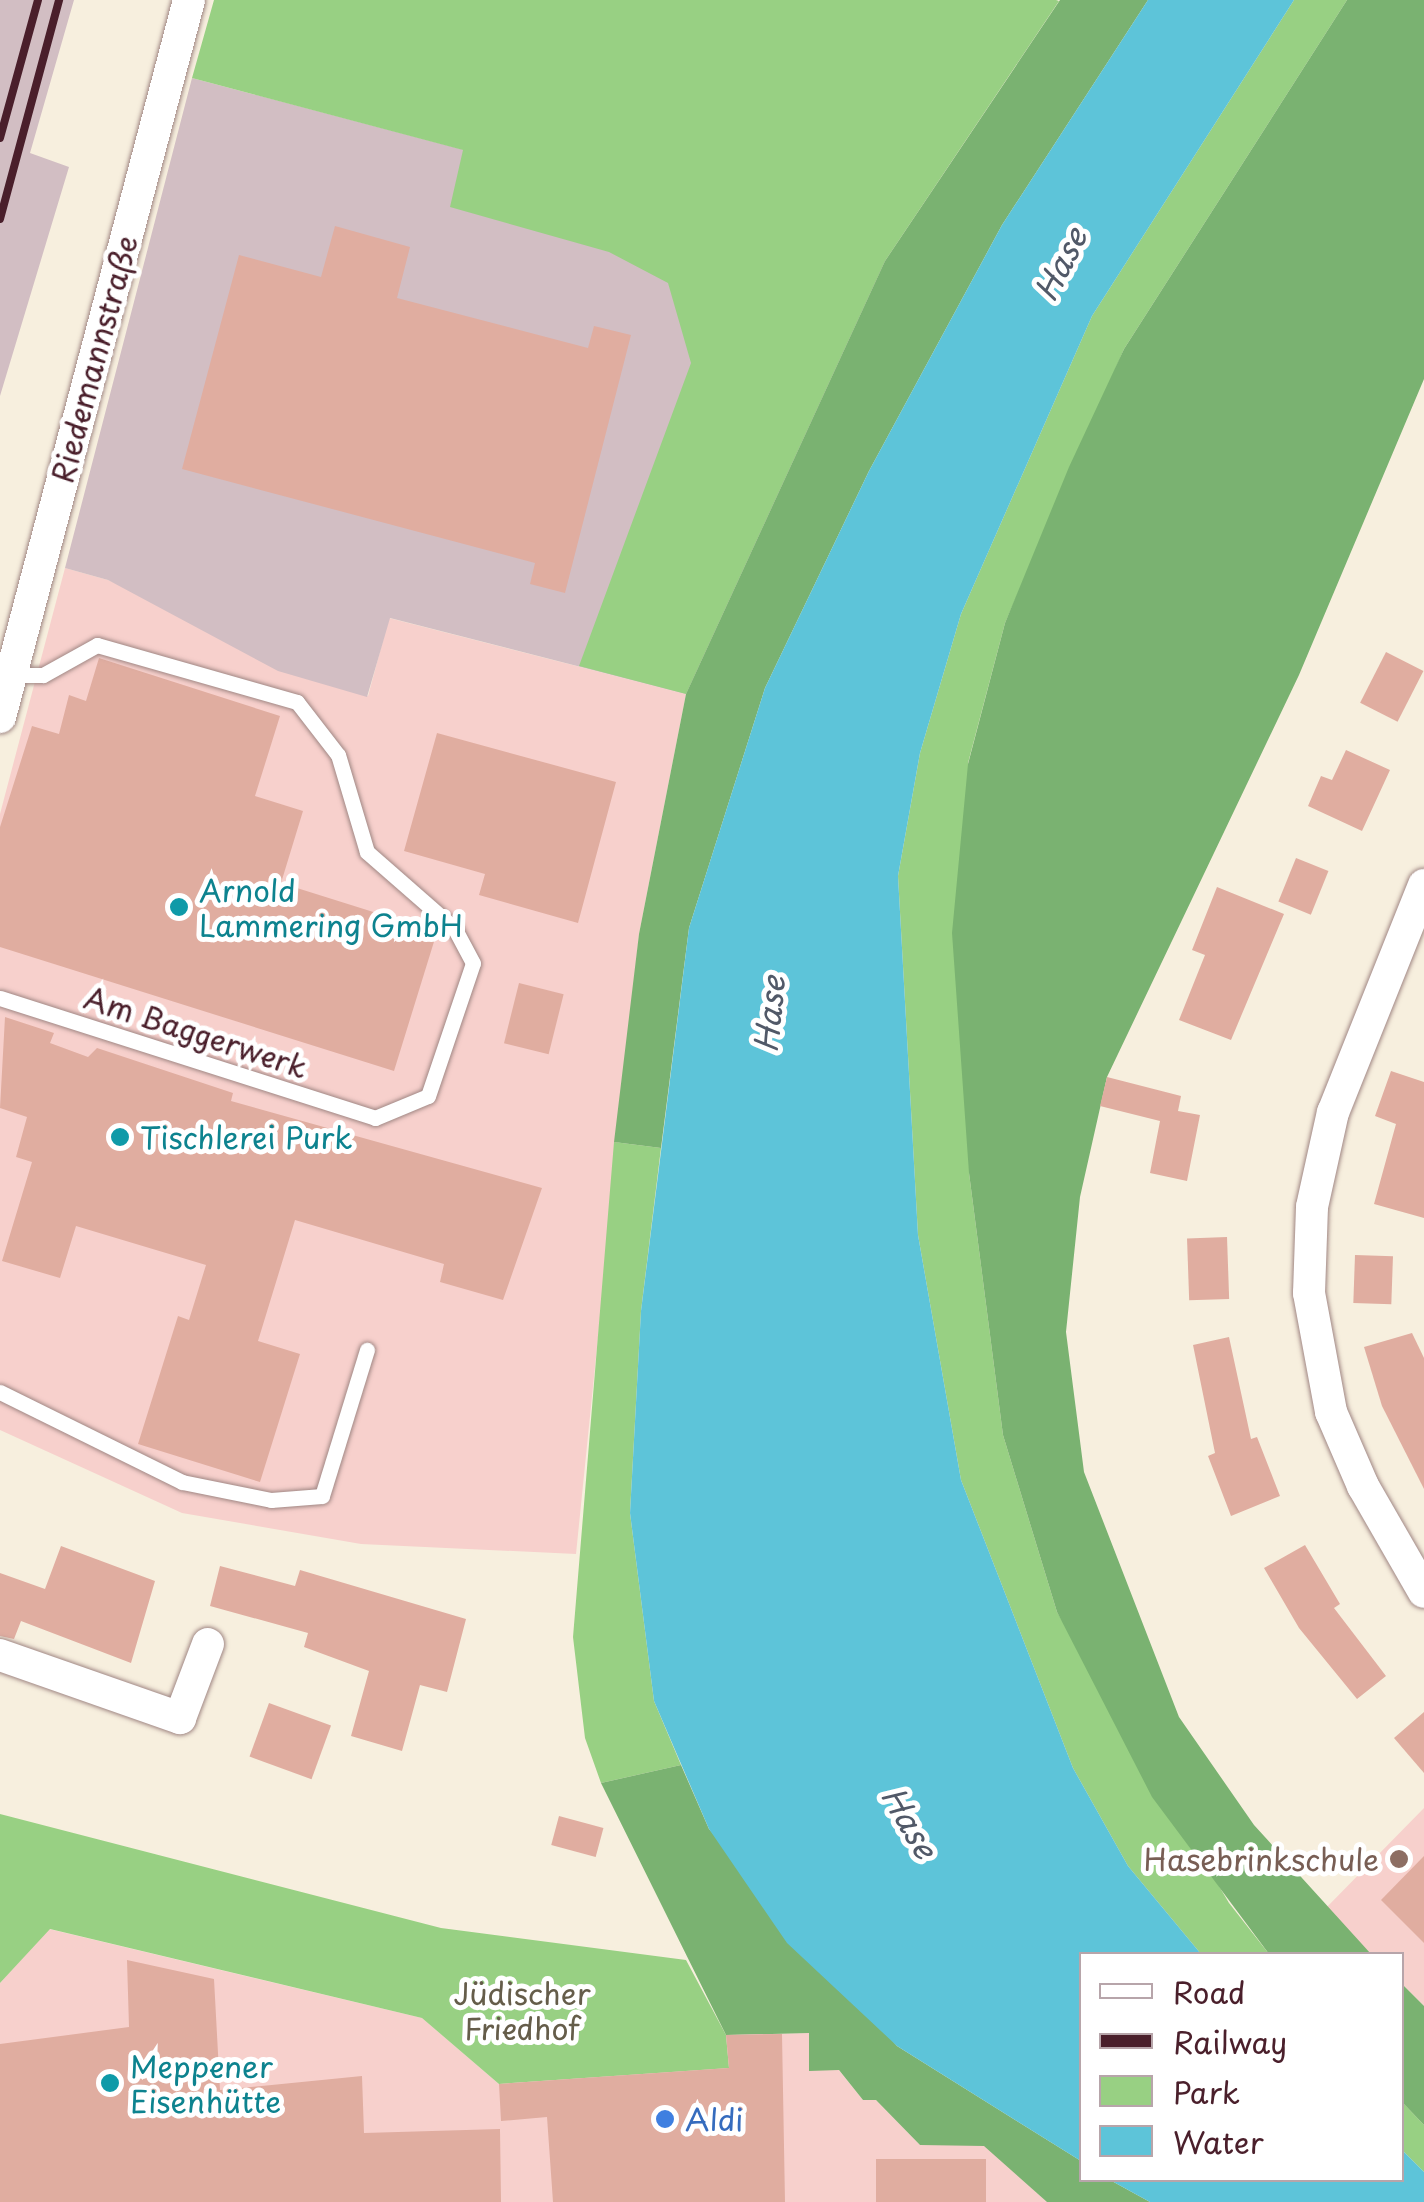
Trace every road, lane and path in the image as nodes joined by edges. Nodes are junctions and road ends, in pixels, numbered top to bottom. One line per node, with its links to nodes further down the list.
1 (189, 0): 2 (street, Riedemannstraße)
2 (12, 675): 3 (street, Riedemannstraße); 5 (lane, Am Baggerwerk)
3 (0, 718)
4 (1424, 885): 8 (street)
5 (0, 998)
6 (367, 1350): 7 (lane)
7 (0, 1392)
8 (1424, 1592)
9 (208, 1644): 10 (street)
10 (0, 1655)

